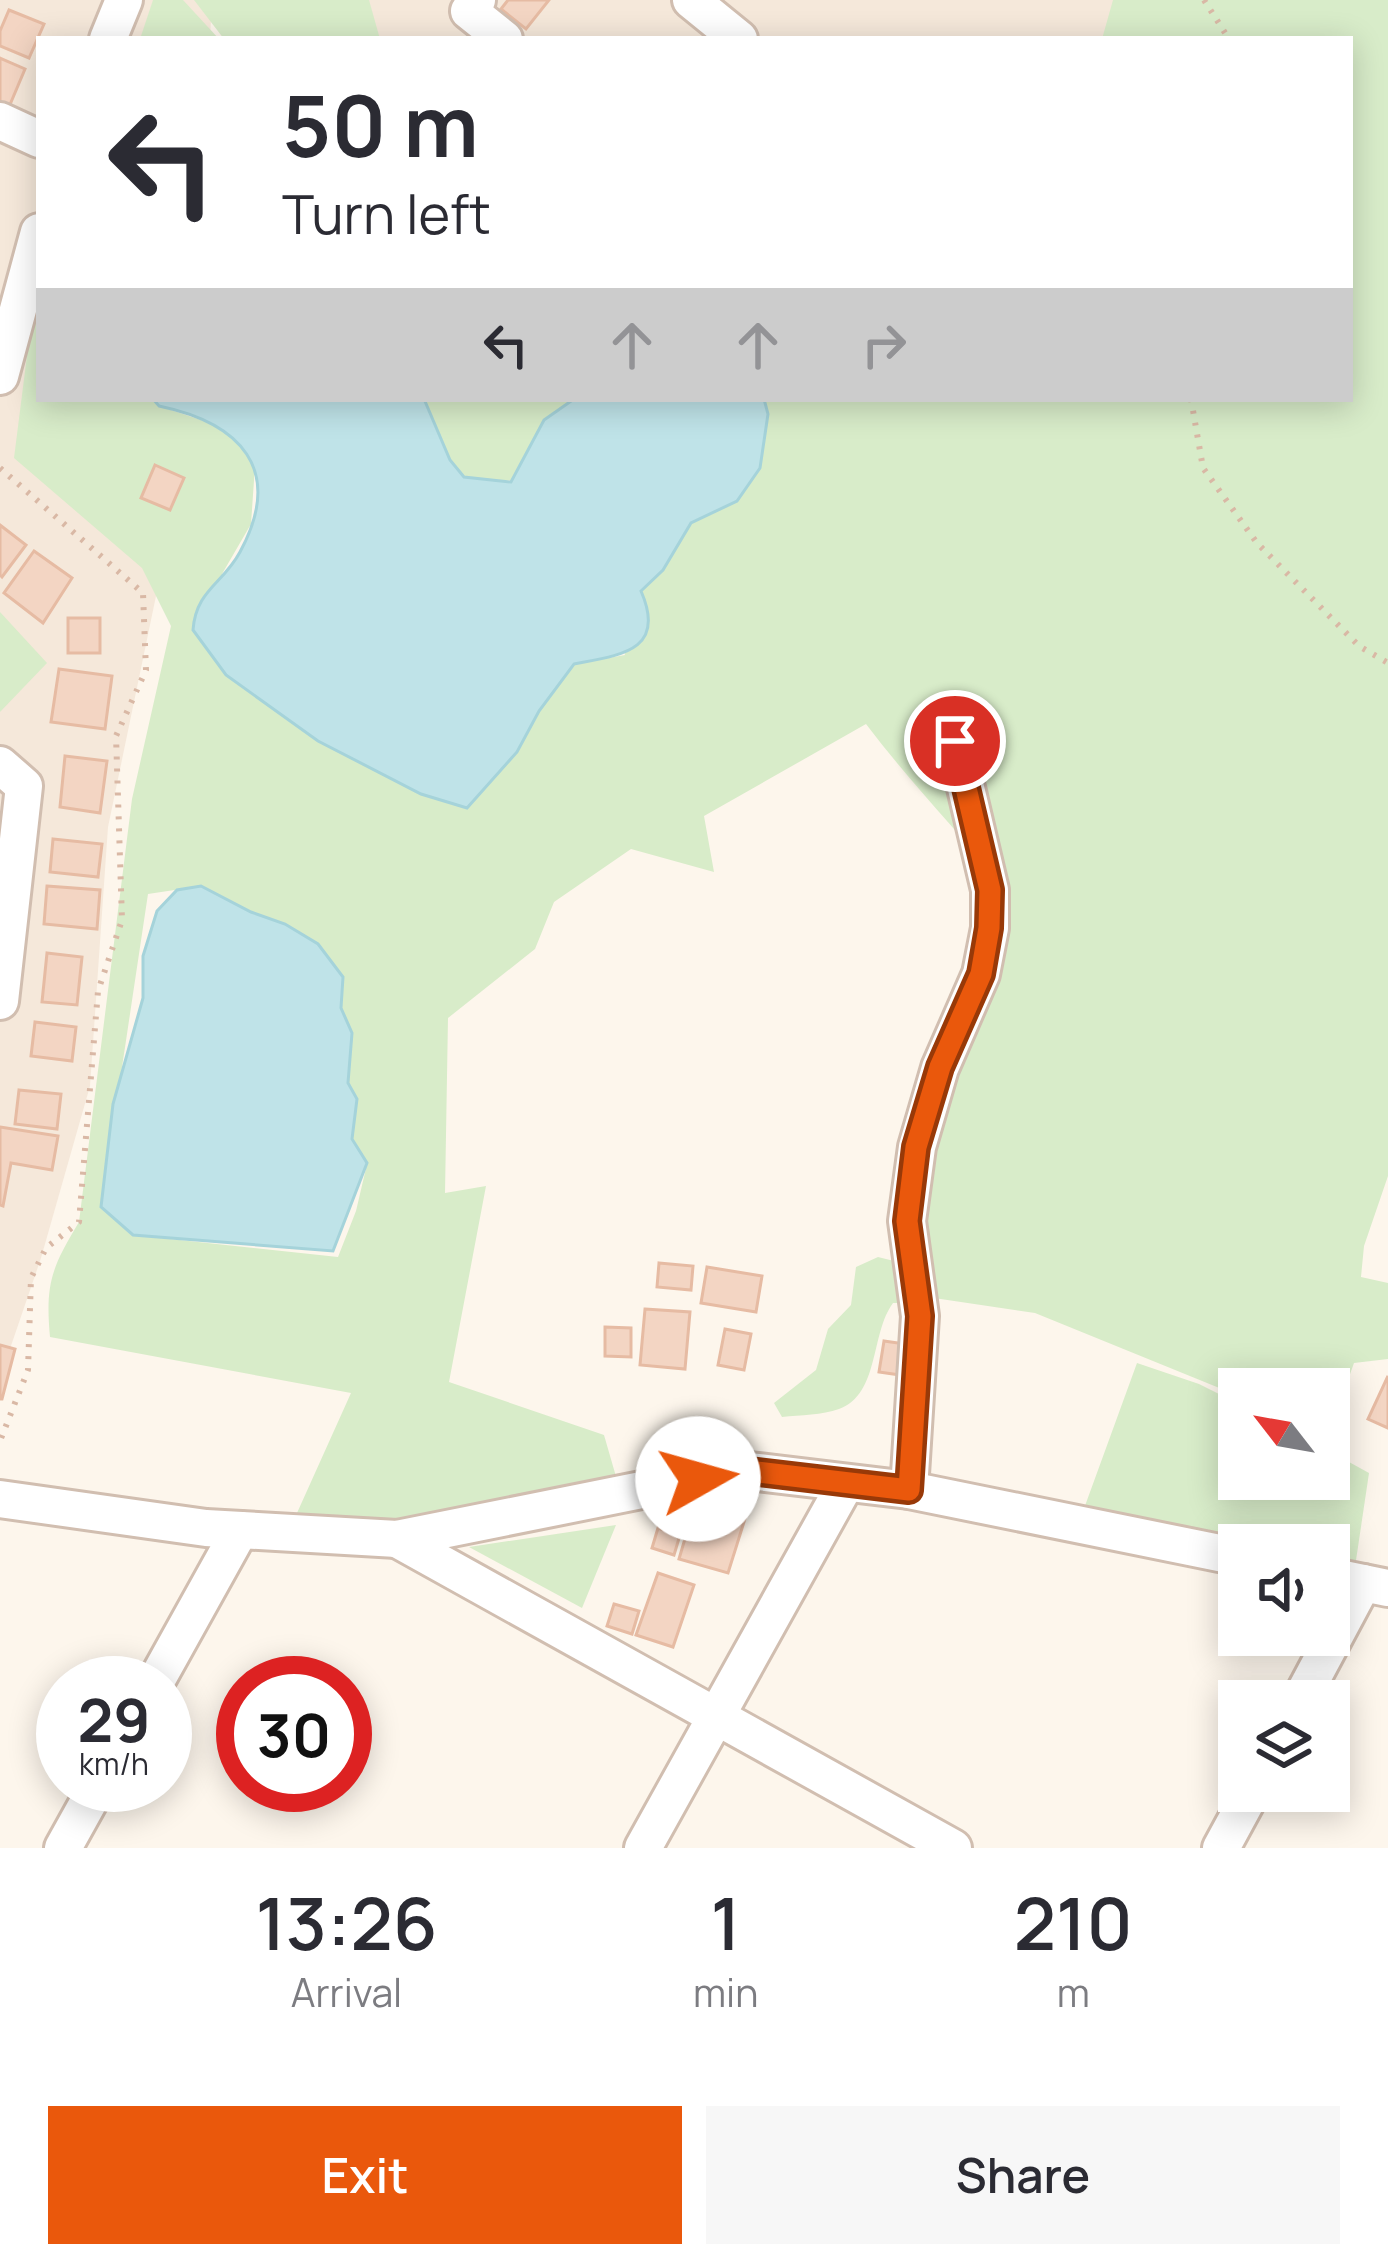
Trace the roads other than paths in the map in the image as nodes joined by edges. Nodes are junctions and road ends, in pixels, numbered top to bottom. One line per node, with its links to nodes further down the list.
1 (478, 0): 3 (street)
2 (691, 0): 4 (street)
3 (500, 36)
4 (735, 36)
5 (0, 122): 6 (street)
6 (36, 139)
7 (36, 243): 8 (street)
8 (0, 376)
9 (955, 741): 13 (street)
10 (0, 765): 11 (street)
11 (0, 1001)
12 (846, 1483): 13 (street); 16 (street); 21 (street)
13 (909, 1490): 17 (street)
14 (0, 1499): 15 (street)
15 (240, 1530): 16 (street); 19 (street)
16 (397, 1539): 21 (street)
17 (1218, 1553)
18 (1360, 1582): 20 (street)
19 (170, 1656)
20 (1311, 1680)
21 (715, 1717): 25 (street); 26 (street)
22 (83, 1812): 24 (street)
23 (1241, 1812): 27 (street)
24 (64, 1848)
25 (643, 1848)
26 (953, 1848)
27 (1221, 1848)

